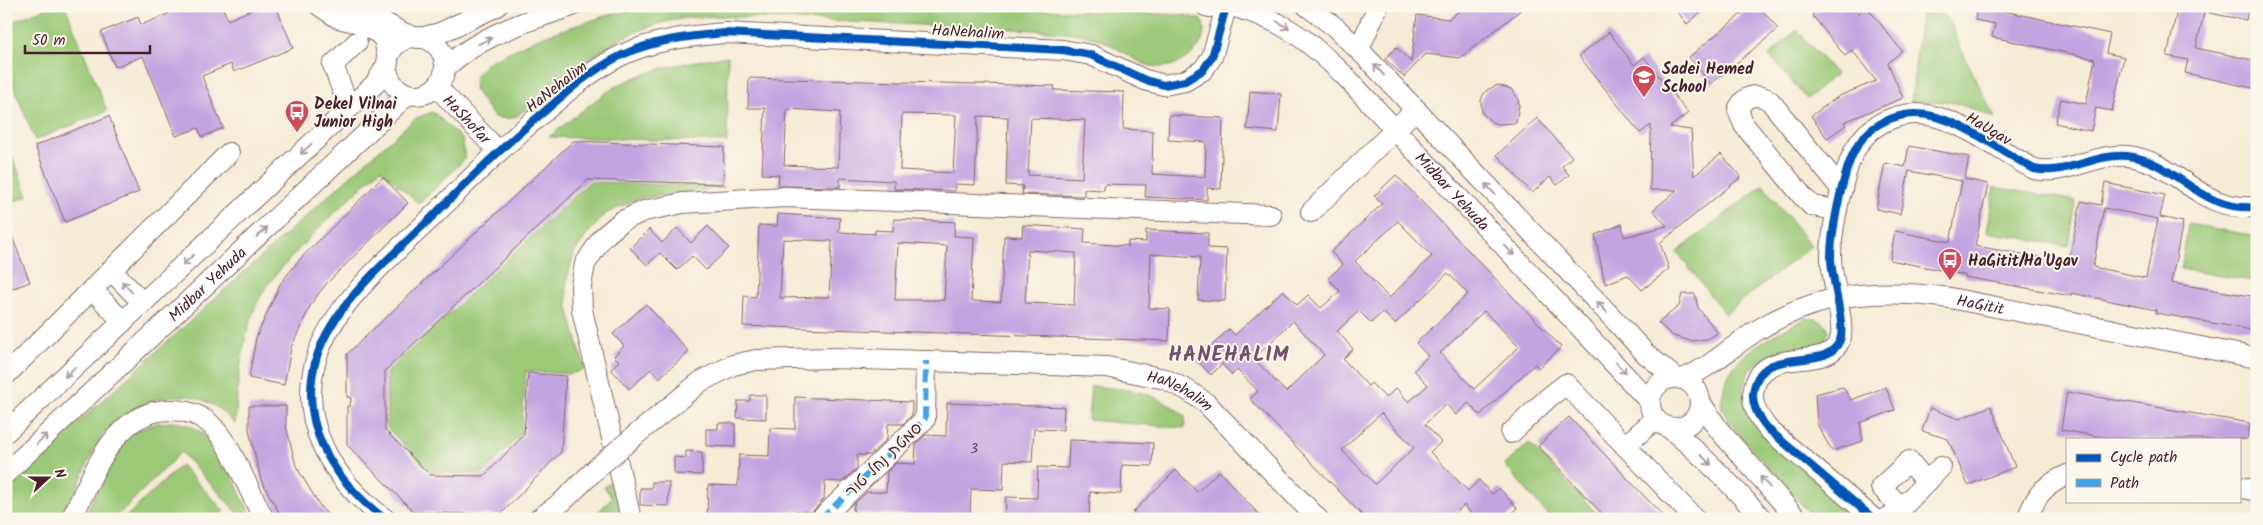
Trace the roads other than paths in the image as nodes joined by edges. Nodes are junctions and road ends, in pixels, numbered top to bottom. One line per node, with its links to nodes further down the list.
1 (320, 6): 11 (street)
2 (344, 6): 8 (street)
3 (497, 6): 8 (street)
4 (572, 6): 12 (street, one-way to 4)
5 (1307, 6): 10 (street, Midbar Yehuda)
6 (1378, 6): 10 (street)
7 (1221, 7): 17 (street, Midbar Yehuda, one-way to 17); 18 (street, HaNehalim)
8 (419, 38): 11 (street); 12 (street)
9 (357, 42): 15 (street)
10 (1358, 49): 16 (street, Midbar Yehuda, one-way to 10)
11 (388, 62): 14 (street); 15 (street, Midbar Yehuda)
12 (445, 68): 13 (street)
13 (437, 86): 14 (street); 18 (street, HaShofar)
14 (408, 94): 41 (street, Midbar Yehuda, one-way to 14)
15 (349, 108): 28 (street, Midbar Yehuda, one-way to 28)
16 (1416, 109): 17 (street); 34 (street, Midbar Yehuda, one-way to 16)
17 (1395, 129): 23 (street); 36 (street, Midbar Yehuda, one-way to 36)
18 (498, 151): 49 (street, HaNehalim)
19 (228, 153): 25 (street)
20 (1842, 190): 21 (street, HaUgav); 22 (street, HaUgav); 22 (street)
21 (2257, 207)
22 (1837, 210): 27 (street, HaUgav)
23 (1311, 212)
24 (1271, 215): 51 (street)
25 (111, 270): 26 (street); 28 (street, one-way to 25)
26 (92, 289): 29 (street); 33 (street)
27 (1836, 298): 30 (street, HaGitit); 31 (street, HaGitit); 57 (street, HaUgav)
28 (143, 303): 29 (street, Midbar Yehuda)
29 (123, 322): 37 (street, Midbar Yehuda, one-way to 37)
30 (2257, 358)
31 (1718, 360): 34 (street, HaGitit); 35 (street, HaGitit)
32 (926, 361): 50 (street, HaNehalim, bridge); 52 (street, סמטת נחל טור); 53 (street, HaNehalim)
33 (8, 373)
34 (1679, 378): 35 (street); 36 (street)
35 (1699, 398): 36 (street); 56 (street, one-way to 35)
36 (1658, 416): 39 (street); 55 (street, Midbar Yehuda, one-way to 55)
37 (6, 432)
38 (1511, 433): 39 (street)
39 (1625, 446): 54 (street)
40 (1941, 467): 43 (street)
41 (6, 473)
42 (2066, 475): 59 (street)
43 (1927, 482): 46 (street); 46 (street)
44 (2240, 487): 45 (street)
45 (2257, 491)
46 (1902, 508): 58 (street)
47 (71, 519): 48 (street)
48 (264, 519)
49 (385, 519)
50 (539, 519)
51 (631, 519)
52 (820, 519)
53 (1318, 519)
54 (1695, 519)
55 (1762, 519)
56 (1797, 519)
57 (1874, 519)
58 (1884, 519)
59 (2027, 519)

